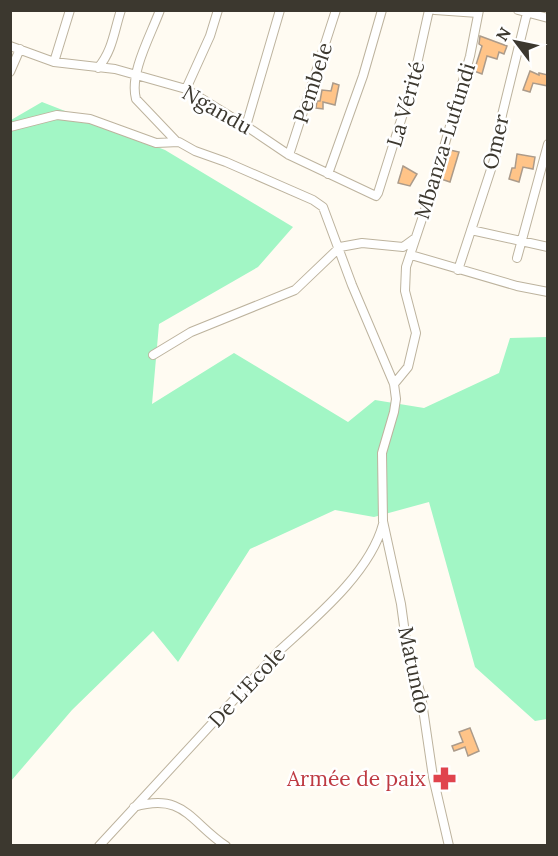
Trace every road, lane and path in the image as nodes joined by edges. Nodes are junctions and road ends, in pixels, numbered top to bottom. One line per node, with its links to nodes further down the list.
1 (70, 10): 17 (street)
2 (121, 10): 16 (street)
3 (160, 10): 21 (street)
4 (218, 10): 22 (street)
5 (280, 10): 23 (street)
6 (336, 10): 27 (street, Pembele)
7 (382, 10): 28 (street)
8 (429, 10): 29 (street, La Vérité)
9 (435, 10): 11 (street)
10 (518, 10): 12 (street)
11 (479, 12): 31 (street, Mbanza-Lufundi)
12 (527, 13): 13 (street); 30 (street, Omer)
13 (546, 15)
14 (10, 46): 15 (street, Ngandu)
15 (20, 48): 17 (street, Ngandu); 20 (street)
16 (107, 58): 18 (street); 19 (street)
17 (54, 62): 18 (street, Ngandu)
18 (98, 68): 19 (street, Ngandu)
19 (116, 69): 21 (street, Ngandu)
20 (10, 72)
21 (136, 74): 22 (street, Ngandu); 25 (street)
22 (186, 89): 23 (street, Ngandu)
23 (246, 126): 27 (street, Ngandu)
24 (10, 127): 25 (street)
25 (176, 141): 33 (street)
26 (548, 144): 32 (street)
27 (289, 155): 28 (street, Ngandu)
28 (328, 174): 29 (street, Ngandu)
29 (377, 195)
30 (471, 230): 32 (street); 37 (street, Omer)
31 (416, 236): 33 (street); 35 (street, Mbanza-Lufundi)
32 (521, 241): 34 (street); 36 (street)
33 (340, 247): 39 (street); 40 (street)
34 (548, 247)
35 (411, 255): 37 (street); 40 (street, Mbanza-Lufundi)
36 (517, 258)
37 (458, 270): 38 (street)
38 (548, 292)
39 (153, 355)
40 (394, 384): 41 (street, Matundo)
41 (383, 521): 42 (street, De L'Ecole); 45 (street, Matundo)
42 (132, 808): 43 (street, De L'Ecole); 44 (street)
43 (99, 846)
44 (226, 846)
45 (449, 846)

